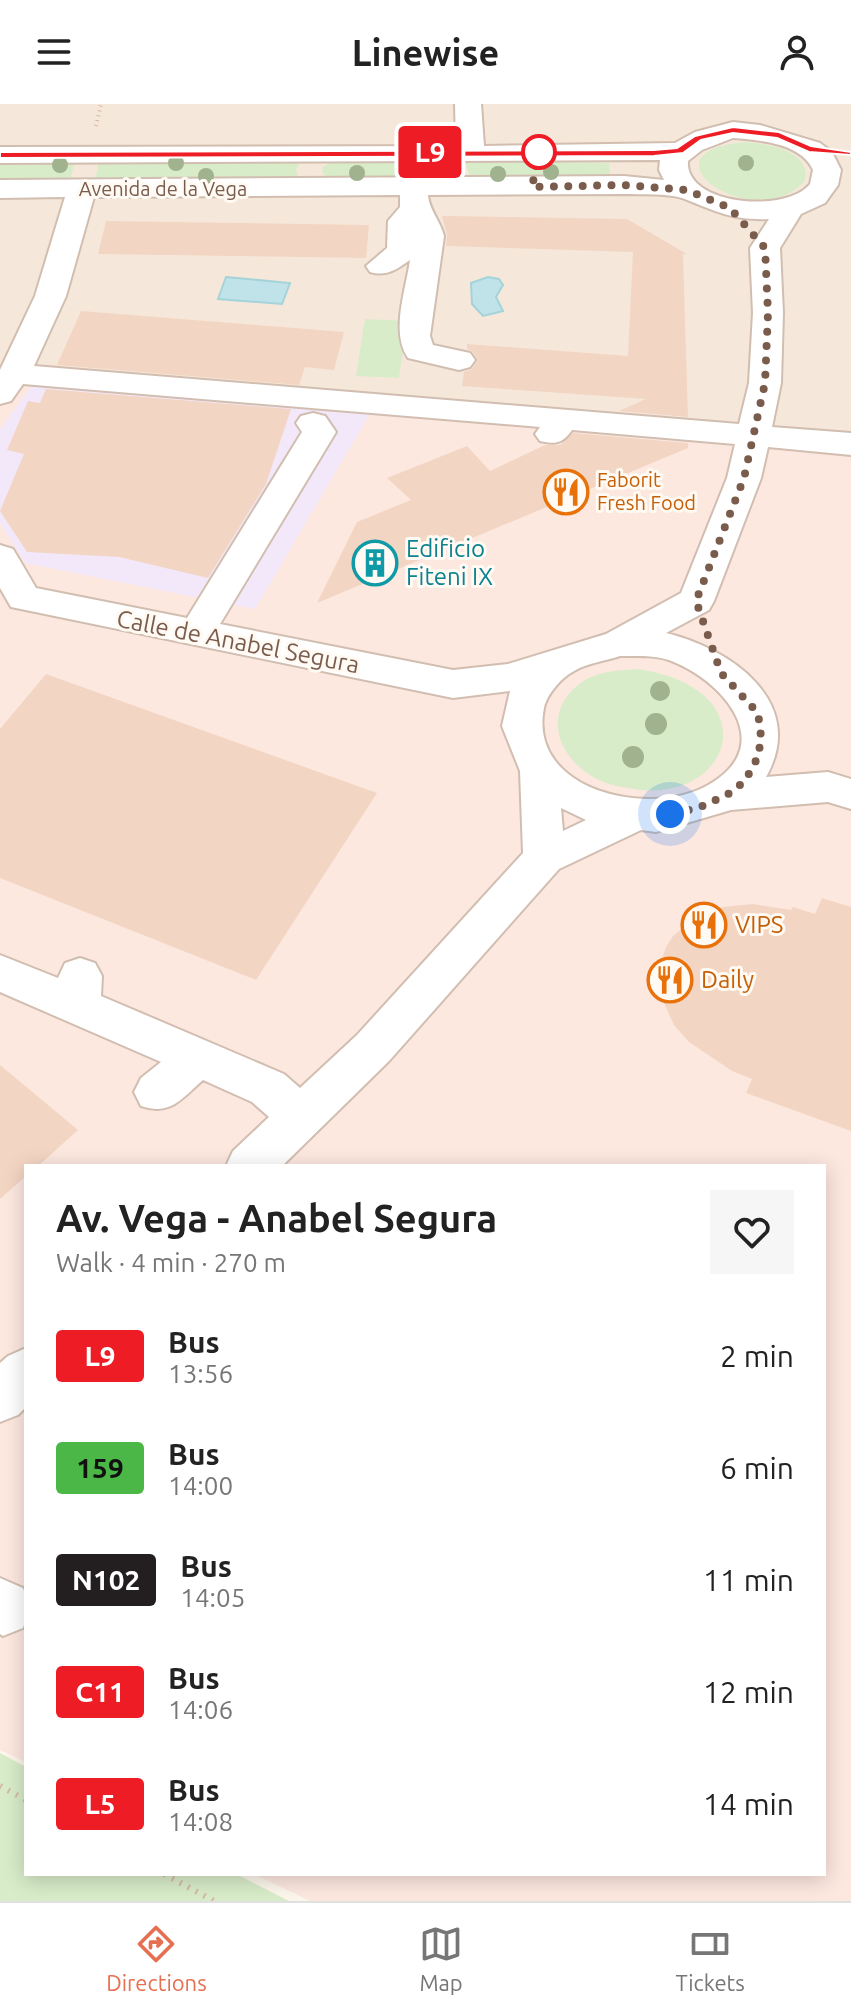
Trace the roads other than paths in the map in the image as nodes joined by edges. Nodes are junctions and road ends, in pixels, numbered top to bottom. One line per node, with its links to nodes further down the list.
1 (468, 104): 9 (street)
2 (731, 104): 4 (street)
3 (739, 104): 5 (street)
4 (711, 134): 5 (street); 7 (street)
5 (779, 135): 6 (street)
6 (809, 149): 10 (street); 18 (street)
7 (680, 151): 9 (street, Avenida de la Vega); 17 (street)
8 (435, 152): 9 (street, Avenida de la Vega); 11 (street, Avenida de la Vega); 19 (street)
9 (470, 152)
10 (851, 152)
11 (327, 153): 12 (street, Avenida de la Vega); 16 (street)
12 (0, 155)
13 (851, 188): 18 (street)
14 (0, 189): 15 (street, Avenida de la Vega)
15 (82, 189): 16 (street, Avenida de la Vega); 25 (street)
16 (326, 189): 19 (street, Avenida de la Vega)
17 (687, 190): 19 (street, Avenida de la Vega); 21 (street, Avenida de la Vega)
18 (819, 193): 20 (street)
19 (423, 195): 23 (street); 24 (street)
20 (791, 207): 21 (street); 22 (street)
21 (730, 208): 22 (street)
22 (765, 248): 27 (street)
23 (381, 266)
24 (459, 360)
25 (8, 384): 27 (street)
26 (313, 423): 32 (street)
27 (754, 435): 28 (street); 30 (street)
28 (851, 444)
29 (0, 557): 31 (street)
30 (696, 601): 33 (street); 35 (street)
31 (12, 602): 32 (street, Calle de Anabel Segura)
32 (197, 633): 36 (street, Calle de Anabel Segura)
33 (619, 643): 34 (street); 35 (street)
34 (555, 664): 36 (street, Calle de Anabel Segura); 38 (street)
35 (721, 673): 37 (street)
36 (453, 684): 38 (street, Calle de Anabel Segura)
37 (761, 728): 39 (street); 40 (street)
38 (531, 756): 41 (street); 42 (street)
39 (840, 790): 40 (street)
40 (727, 795): 41 (street)
41 (634, 816): 42 (street)
42 (544, 858): 46 (street)
43 (0, 973): 44 (street)
44 (197, 1058): 45 (street); 46 (street)
45 (157, 1092)
46 (301, 1117): 47 (street)
47 (252, 1164)
48 (24, 1375): 49 (street)
49 (0, 1397)

